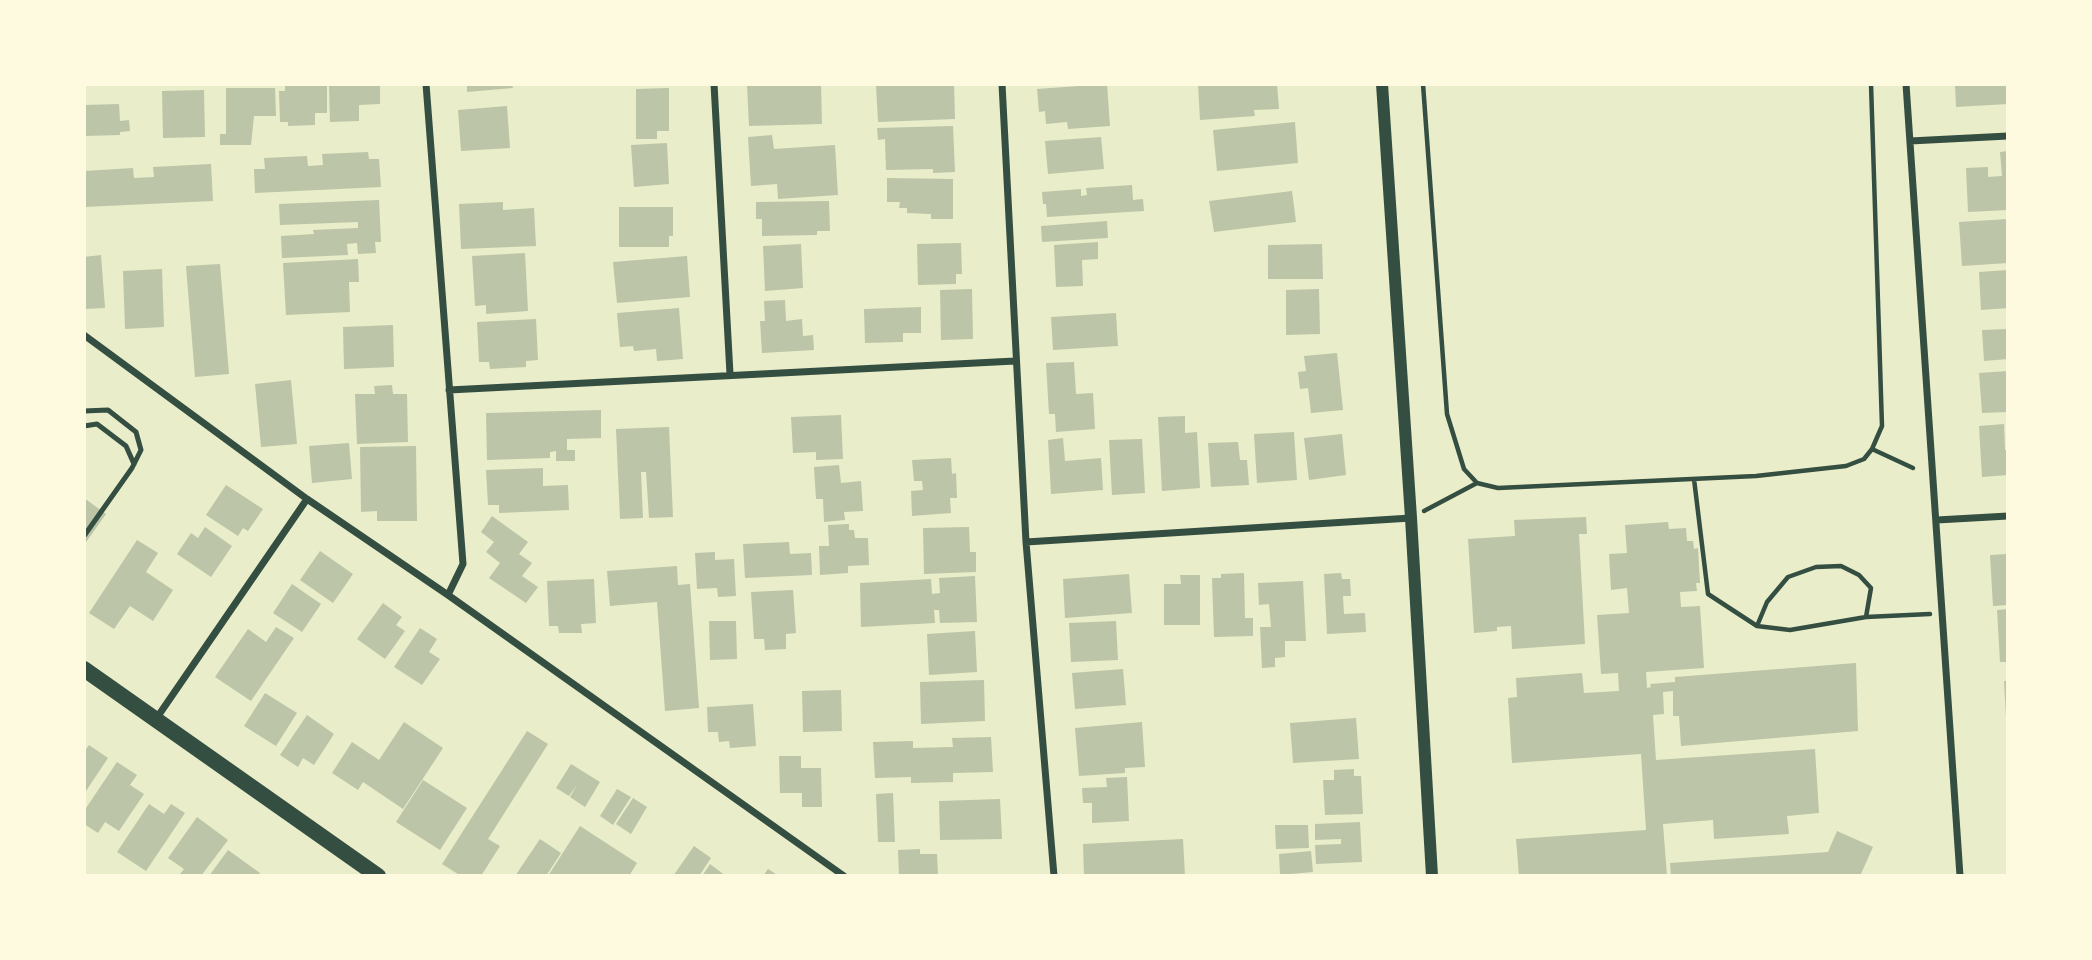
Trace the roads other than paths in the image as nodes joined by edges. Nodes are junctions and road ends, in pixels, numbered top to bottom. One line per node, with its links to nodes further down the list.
1 (426, 84): 11 (street)
2 (714, 84): 10 (street)
3 (1002, 84): 9 (street)
4 (1382, 84): 17 (street)
5 (1906, 84): 7 (street)
6 (2008, 136): 7 (street)
7 (1910, 141): 18 (street)
8 (84, 335): 15 (street)
9 (1016, 361): 10 (street); 20 (street)
10 (730, 374): 11 (street)
11 (449, 390): 21 (street)
12 (84, 411): 14 (lane)
13 (84, 426): 14 (lane)
14 (134, 464): 19 (lane)
15 (307, 499): 21 (street); 23 (street)
16 (2008, 516): 18 (street)
17 (1411, 518): 20 (street); 27 (street)
18 (1937, 520): 28 (street)
19 (84, 536)
20 (1026, 541): 26 (street)
21 (448, 595): 25 (street)
22 (84, 669): 23 (highway)
23 (156, 719): 24 (highway)
24 (378, 876)
25 (844, 876)
26 (1054, 876)
27 (1432, 876)
28 (1961, 876)

